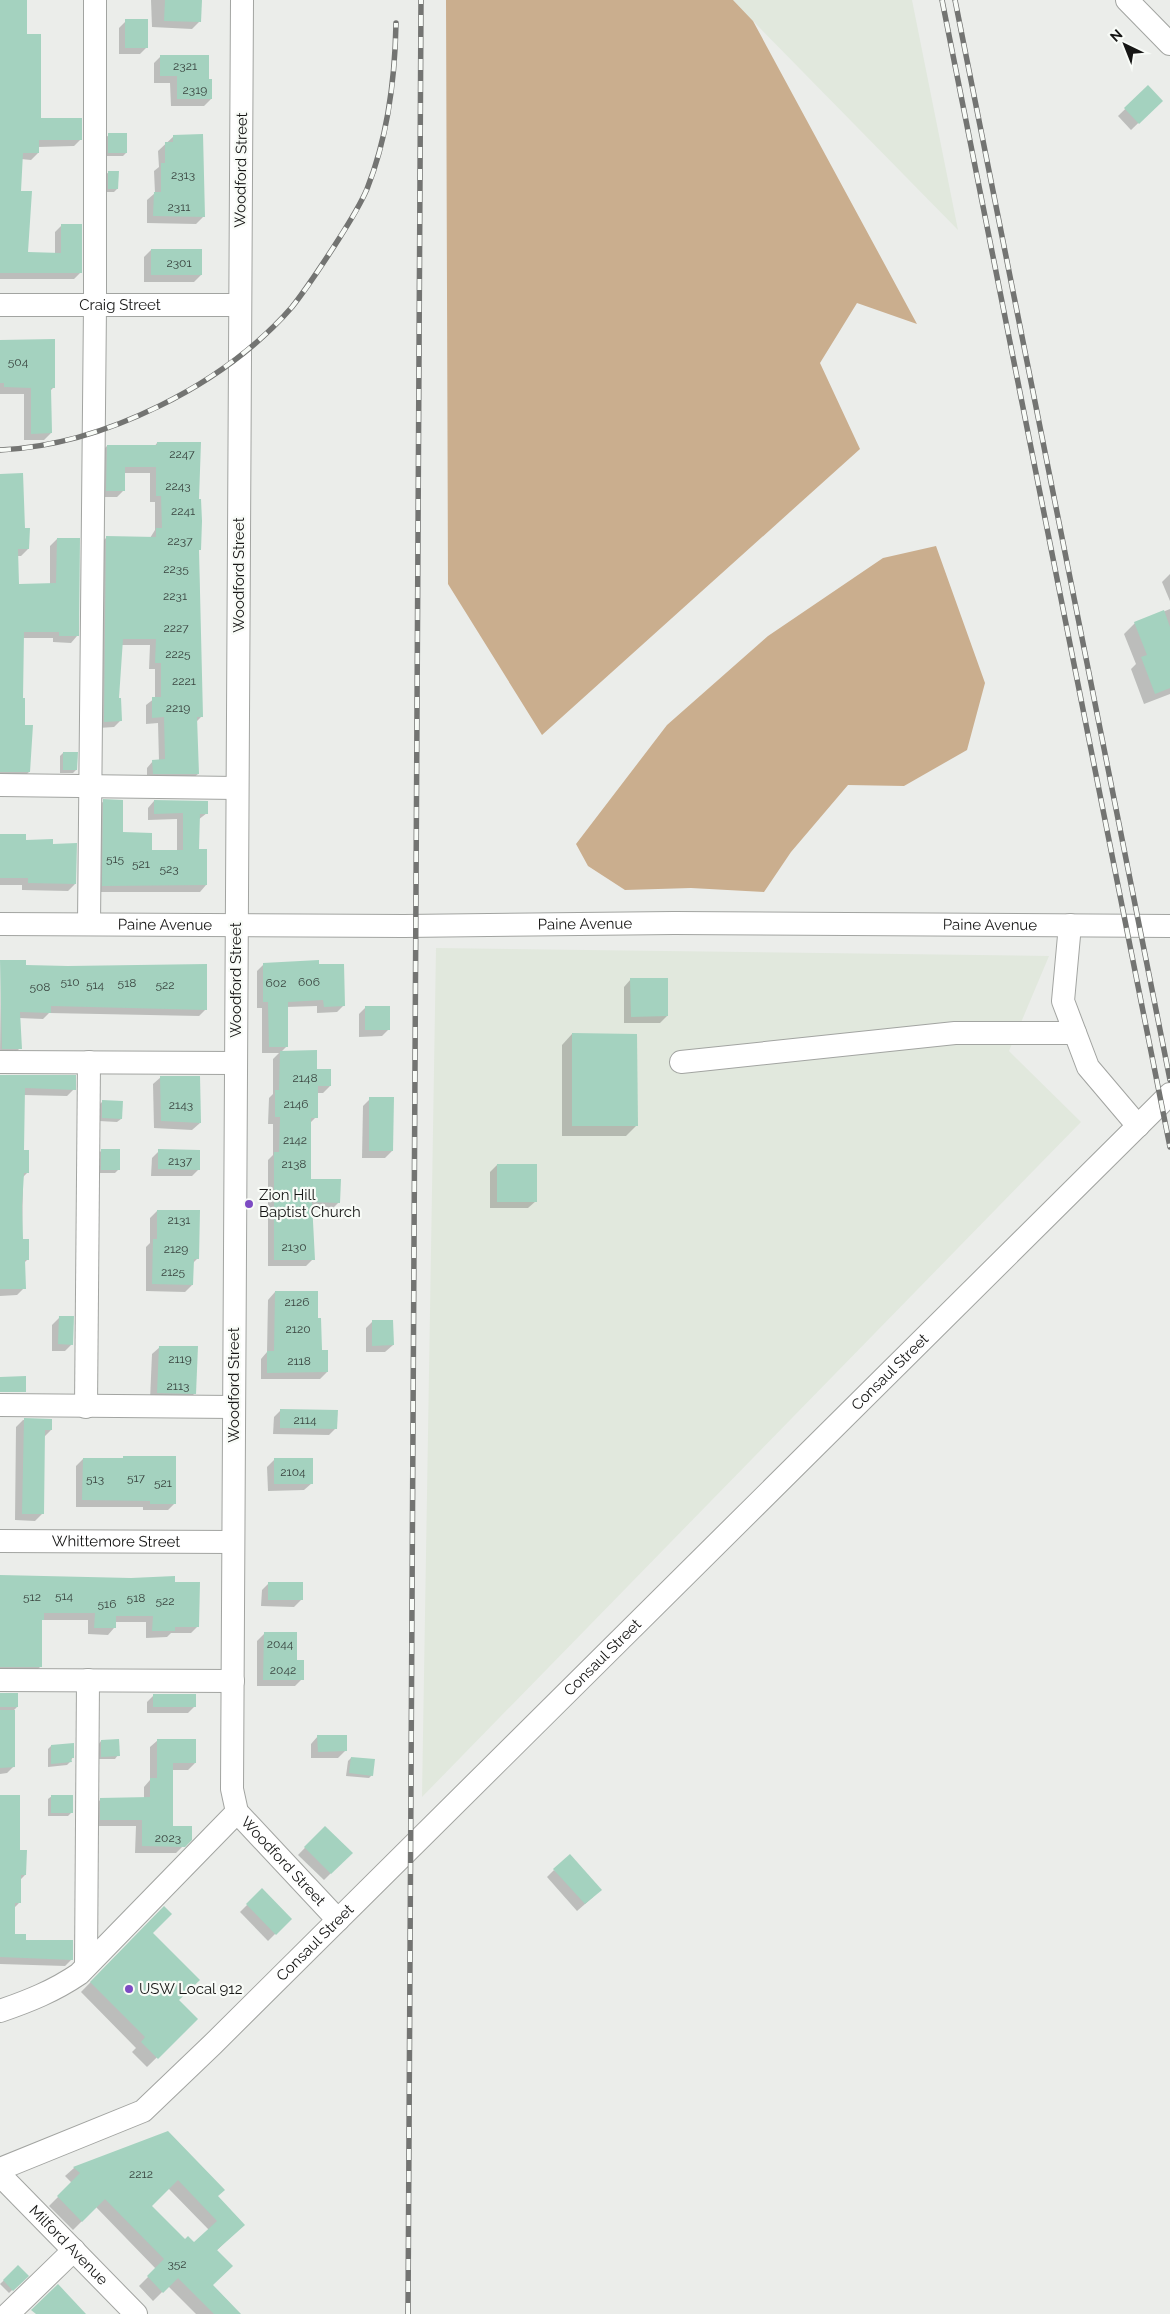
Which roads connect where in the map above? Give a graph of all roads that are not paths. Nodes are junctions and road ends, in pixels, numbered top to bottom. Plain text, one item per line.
1 (95, 0) edge
2 (242, 0) edge
3 (1126, 0) edge
4 (1170, 44) edge
5 (0, 305) edge
6 (95, 305) junction
7 (239, 305) junction
8 (0, 784) edge
9 (90, 786) junction
10 (237, 788) junction
11 (0, 924) edge
12 (89, 924) junction
13 (236, 924) junction
14 (1070, 925) junction
15 (1170, 926) edge
16 (1075, 1033) junction
17 (0, 1062) edge
18 (90, 1062) junction
19 (681, 1062) dead end
20 (235, 1063) junction
21 (1170, 1094) edge
22 (1138, 1126) junction
23 (0, 1405) edge
24 (86, 1407) junction
25 (234, 1407) junction
26 (0, 1541) edge
27 (233, 1542) junction
28 (0, 1680) edge
29 (88, 1680) junction
30 (233, 1681) junction
31 (237, 1812) junction
32 (338, 1920) junction
33 (86, 1966) junction
34 (0, 2010) edge
35 (0, 2169) edge
36 (0, 2175) edge
37 (74, 2250) junction
38 (8, 2314) edge
39 (136, 2314) edge

1 - 6 street
2 - 7 street, Woodford Street
3 - 4 street
5 - 6 street, Craig Street
6 - 7 street, Craig Street
6 - 9 street
7 - 10 street, Woodford Street
8 - 9 street
9 - 10 street
9 - 12 street
10 - 13 street, Woodford Street
11 - 12 street, Paine Avenue
12 - 13 street, Paine Avenue
13 - 14 street, Paine Avenue
13 - 20 street, Woodford Street
14 - 15 street, Paine Avenue
14 - 16 street
16 - 19 street
16 - 22 street
17 - 18 street
18 - 20 street
18 - 24 street
20 - 25 street, Woodford Street
21 - 22 street, Consaul Street
22 - 32 street, Consaul Street
23 - 24 street
24 - 25 street
25 - 27 street, Woodford Street
26 - 27 street, Whittemore Street
27 - 30 street, Woodford Street
28 - 29 street
29 - 30 street
29 - 33 street
30 - 31 street, Woodford Street
31 - 32 street, Woodford Street
31 - 33 street
32 - 35 street, Consaul Street
33 - 34 street
36 - 37 street, Milford Avenue
37 - 38 street
37 - 39 street, Milford Avenue

